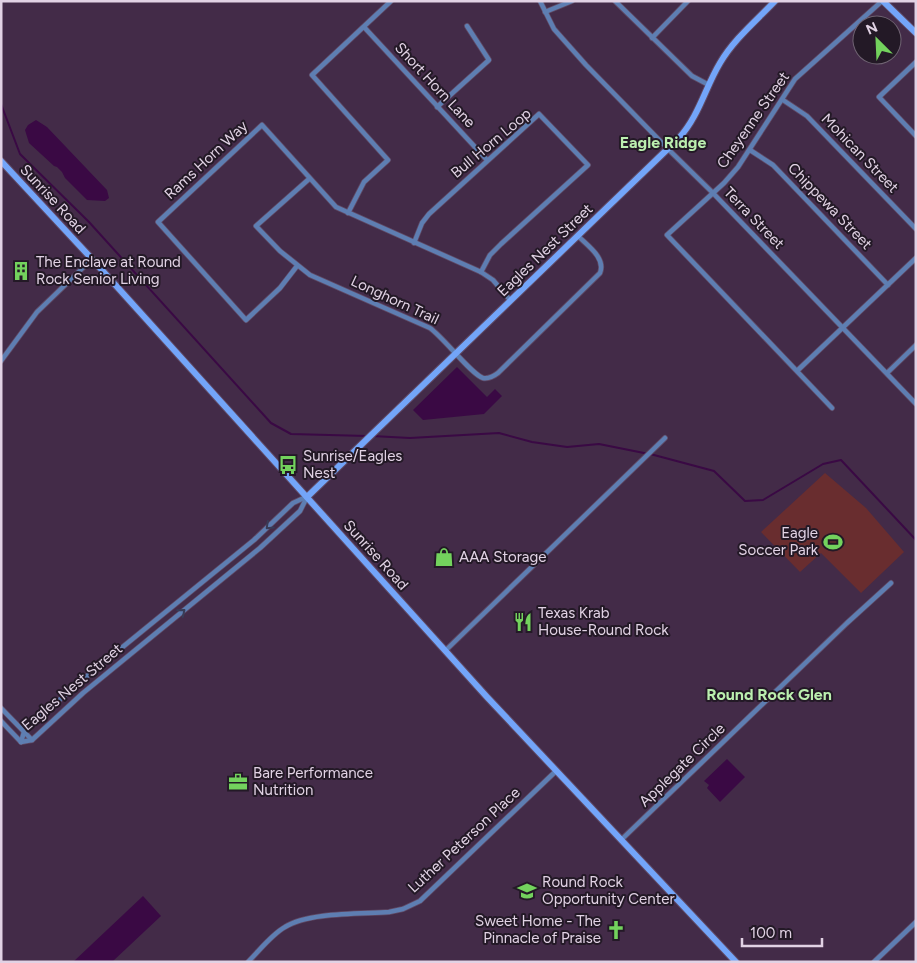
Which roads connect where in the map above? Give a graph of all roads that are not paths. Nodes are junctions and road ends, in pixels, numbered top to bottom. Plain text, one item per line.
1 (391, 1) edge
2 (540, 1) edge
3 (572, 1) edge
4 (615, 1) edge
5 (688, 1) edge
6 (775, 1) edge
7 (883, 1) edge
8 (545, 12) junction
9 (467, 26) dead end
10 (364, 27) junction
11 (916, 33) edge
12 (652, 38) junction
13 (916, 62) edge
14 (709, 85) junction
15 (783, 100) junction
16 (437, 107) junction
17 (916, 136) edge
18 (668, 149) junction
19 (750, 150) junction
20 (486, 160) junction
21 (1, 161) edge
22 (309, 180) junction
23 (712, 192) junction
24 (348, 213) junction
25 (916, 229) edge
26 (578, 236) junction
27 (414, 242) junction
28 (916, 258) edge
29 (92, 259) junction
30 (297, 266) junction
31 (481, 272) junction
32 (888, 285) junction
33 (510, 300) junction
34 (843, 328) junction
35 (916, 345) edge
36 (456, 353) junction
37 (1, 361) edge
38 (798, 370) junction
39 (887, 373) junction
40 (916, 404) edge
41 (832, 408) dead end
42 (665, 438) dead end
43 (307, 497) junction
44 (891, 583) dead end
45 (446, 650) junction
46 (1, 708) edge
47 (1, 721) edge
48 (24, 732) junction
49 (32, 740) junction
50 (21, 742) junction
51 (556, 771) junction
52 (621, 840) junction
53 (916, 922) edge
54 (248, 962) edge
55 (736, 962) edge
56 (874, 962) edge

1 - 10 street
2 - 8 street, Terra Street
3 - 8 street
4 - 12 street
5 - 12 street
6 - 14 main road, Eagles Nest Street
7 - 11 main road
7 - 15 street, Cheyenne Street
8 - 18 street, Terra Street
9 - 16 street
10 - 16 street, Short Horn Lane
10 - 24 street
12 - 14 street
13 - 17 street
14 - 18 main road, Eagles Nest Street
15 - 19 street, Cheyenne Street
15 - 25 street, Mohican Street
16 - 20 street, Short Horn Lane
18 - 23 street, Terra Street
18 - 26 main road, Eagles Nest Street
19 - 23 street, Cheyenne Street
19 - 32 street, Chippewa Street
20 - 27 street, Bull Horn Loop
20 - 31 street, Bull Horn Loop
21 - 29 main road, Sunrise Road
22 - 24 street, Rams Horn Way
22 - 30 street, Longhorn Trail
22 - 30 street, Rams Horn Way
23 - 34 street, Terra Street
23 - 38 street, Cheyenne Street
24 - 27 street, Rams Horn Way
26 - 33 main road, Eagles Nest Street
26 - 36 street, Longhorn Trail
27 - 31 street, Rams Horn Way
28 - 32 street
29 - 37 street
29 - 43 main road, Sunrise Road
30 - 36 street, Longhorn Trail
31 - 33 street, Rams Horn Way
32 - 34 street
33 - 36 main road, Eagles Nest Street
34 - 38 street
34 - 39 street, Terra Street
35 - 39 street
36 - 43 main road, Eagles Nest Street
38 - 41 street, Cheyenne Street
39 - 40 street, Terra Street
42 - 45 street
43 - 45 main road, Sunrise Road
43 -> 48 street, Eagles Nest Street
49 -> 43 street, Eagles Nest Street
44 - 52 street, Applegate Circle
45 - 51 main road, Sunrise Road
46 - 48 street
47 - 50 street
48 - 49 street
48 - 50 street, Eagles Nest Street
49 - 50 street, Eagles Nest Street
51 - 52 main road, Sunrise Road
51 - 54 street, Luther Peterson Place
52 - 55 main road, Sunrise Road
53 - 56 street

